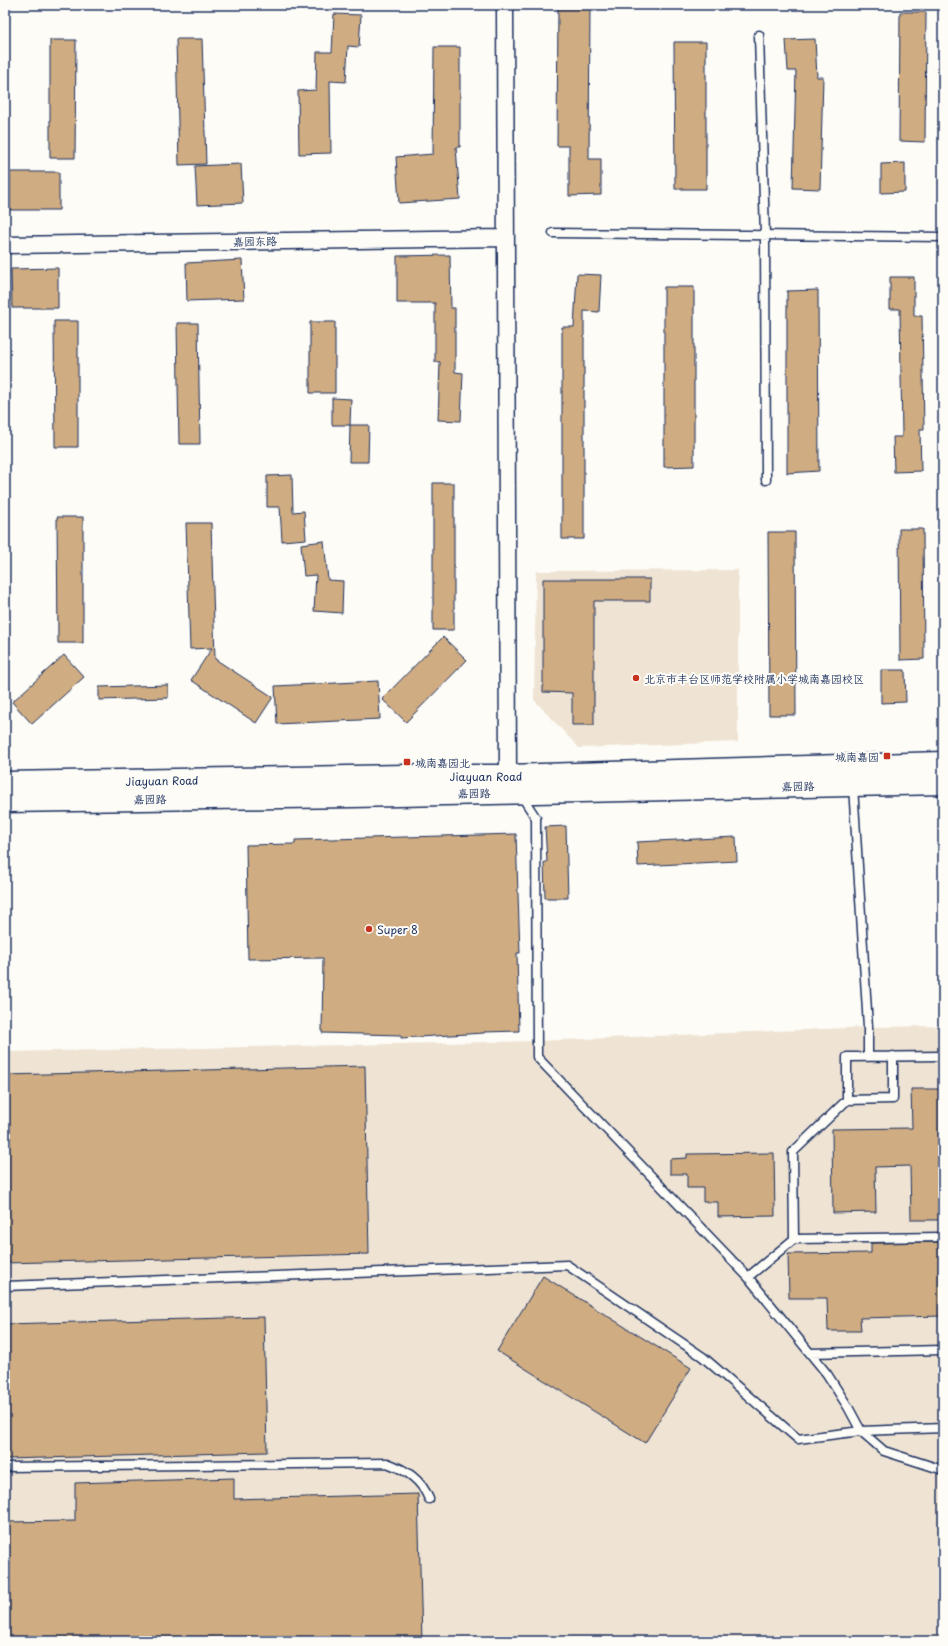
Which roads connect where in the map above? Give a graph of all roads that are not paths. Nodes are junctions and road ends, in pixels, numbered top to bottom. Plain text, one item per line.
1 (505, 5) edge
2 (759, 35) dead end
3 (553, 233) dead end
4 (765, 235) junction
5 (943, 237) edge
6 (506, 238) junction
7 (5, 245) edge
8 (766, 480) dead end
9 (943, 764) edge
10 (852, 775) junction
11 (5, 783) edge
12 (943, 783) edge
13 (513, 784) junction
14 (5, 800) edge
15 (868, 1056) junction
16 (893, 1056) junction
17 (943, 1056) edge
18 (847, 1100) junction
19 (943, 1237) edge
20 (794, 1239) junction
21 (748, 1277) junction
22 (5, 1286) edge
23 (943, 1350) edge
24 (810, 1353) junction
25 (943, 1428) edge
26 (861, 1432) junction
27 (5, 1467) edge
28 (943, 1470) edge
29 (429, 1498) dead end

1 - 6 street
2 - 4 lane
3 - 4 lane
4 - 5 lane
4 - 8 lane
6 - 7 street, 嘉园东路
6 - 13 street
9 - 10 main road
10 - 12 main road, 嘉园路
10 - 13 main road, 嘉园路
10 - 15 lane
11 - 13 main road, Jiayuan Road
13 - 14 main road, 嘉园路
13 - 21 lane
15 - 16 lane
15 - 18 lane
16 - 17 lane
16 - 18 lane
18 - 20 lane
19 - 20 lane
20 - 21 lane
21 - 24 lane
22 - 26 lane
23 - 24 lane
24 - 26 lane
25 - 26 lane
26 - 28 lane
27 - 29 lane

